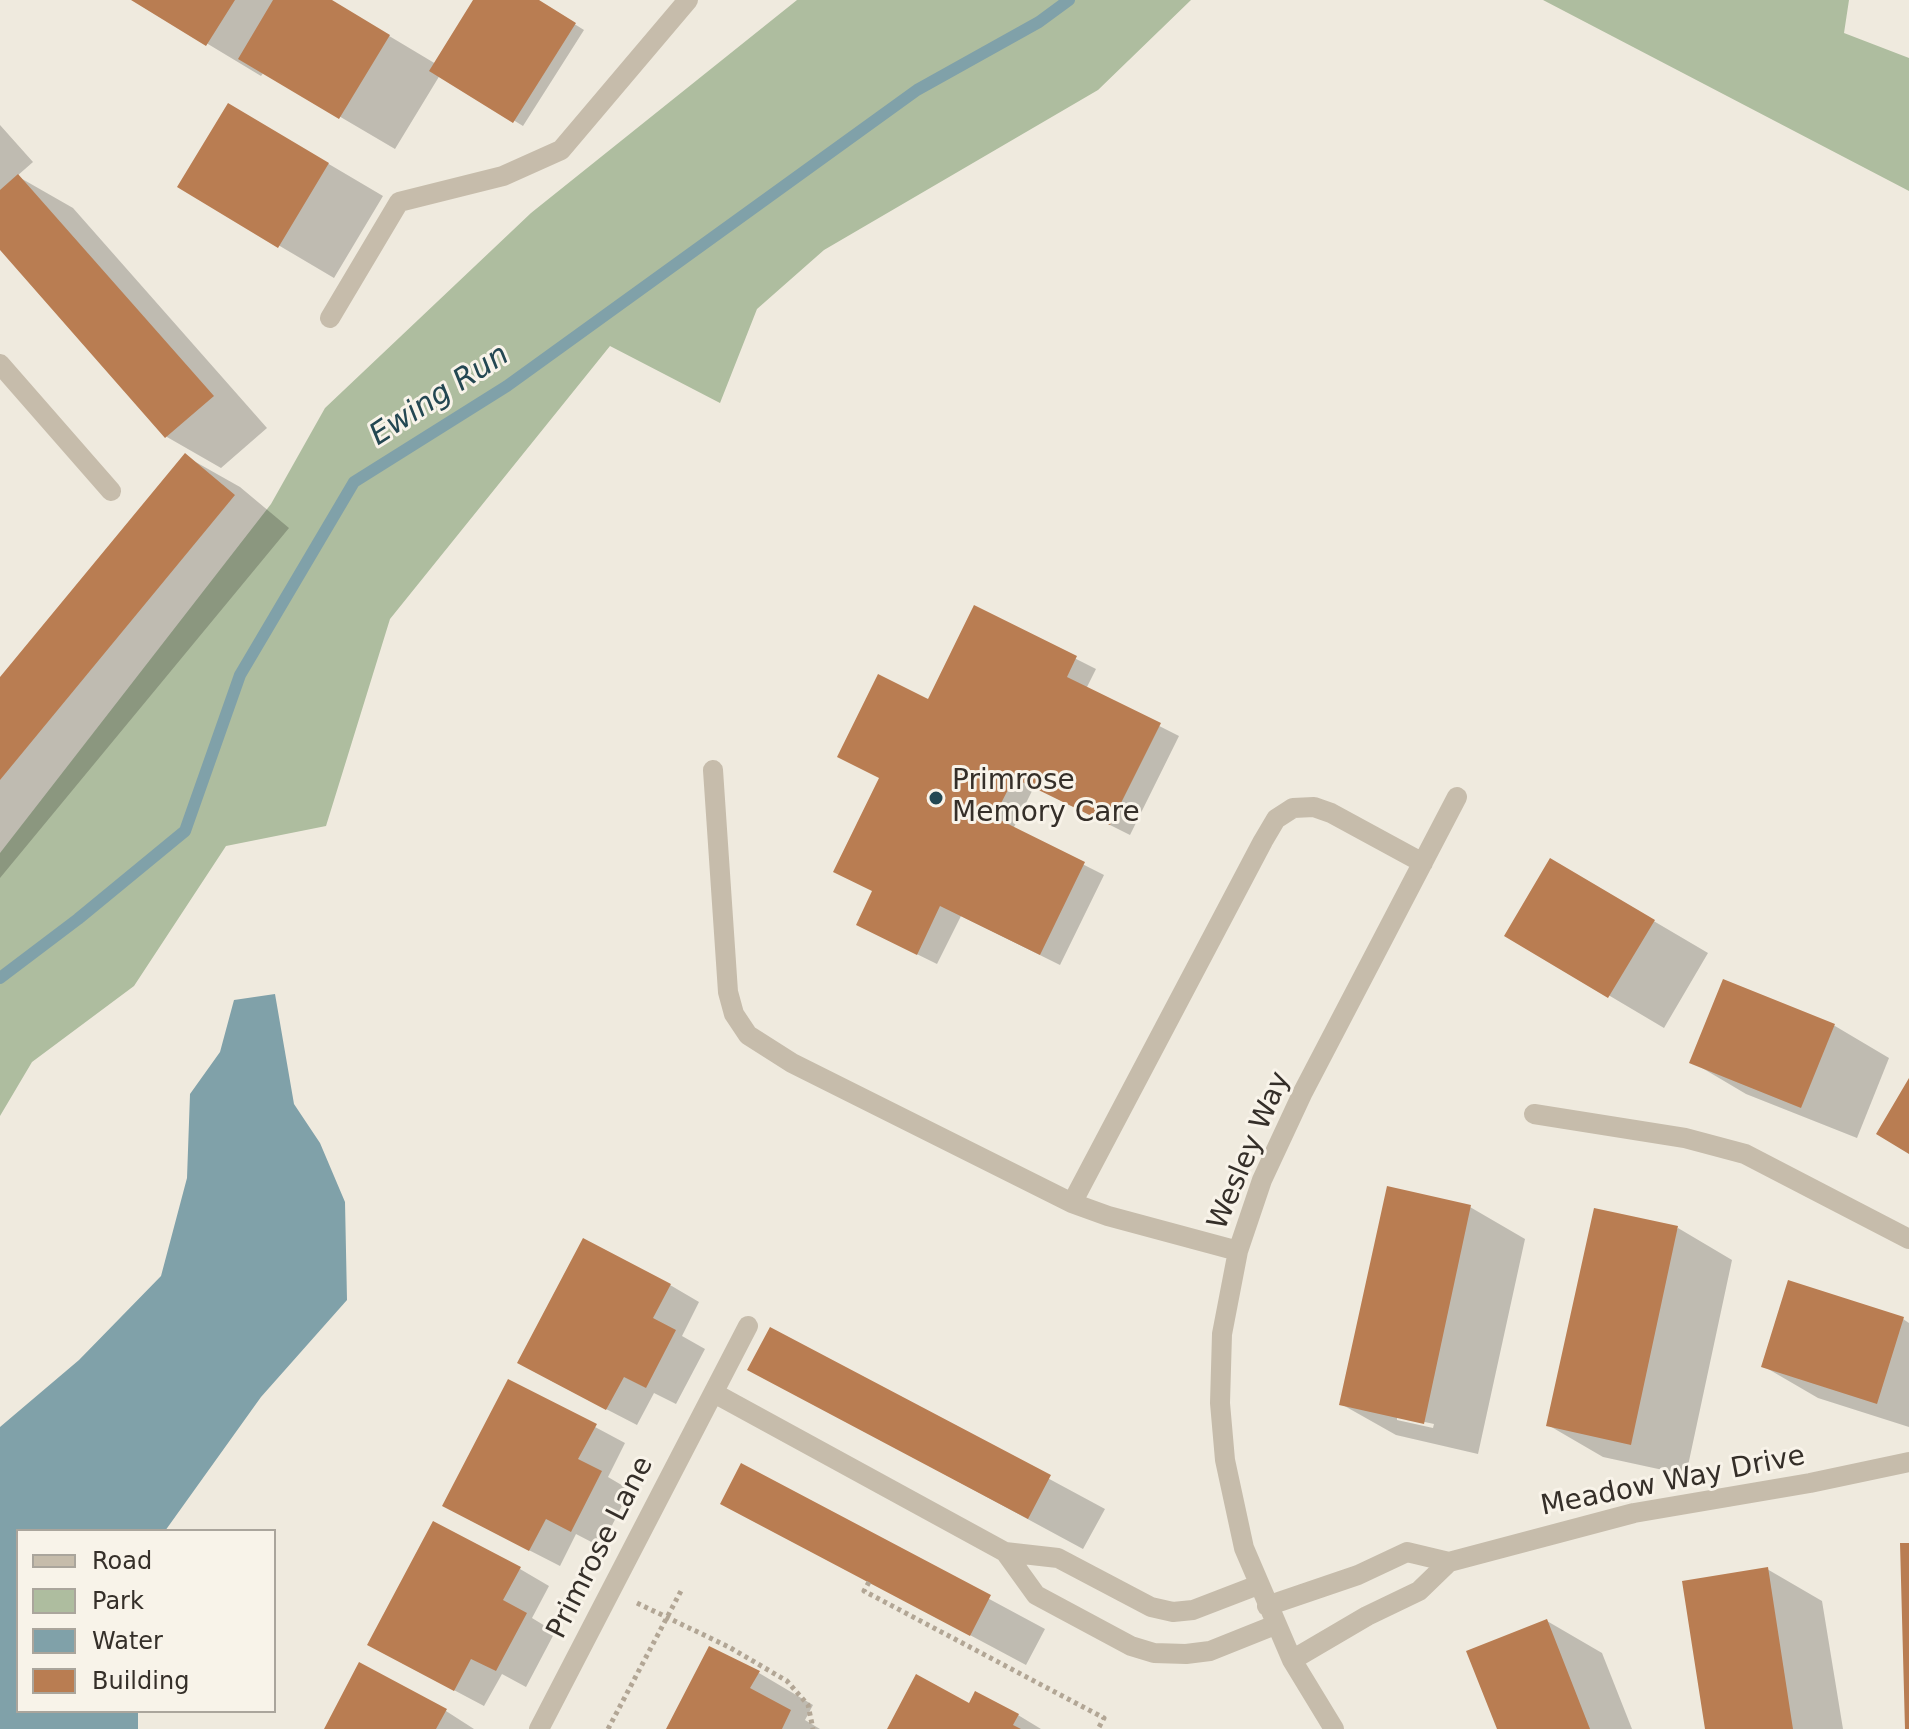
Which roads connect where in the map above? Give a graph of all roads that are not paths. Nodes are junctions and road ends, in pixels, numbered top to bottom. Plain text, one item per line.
1 (680, 2) edge
2 (330, 318) dead end
3 (0, 364) edge
4 (111, 491) dead end
5 (713, 770) dead end
6 (1457, 797) dead end
7 (1423, 863) junction
8 (1534, 1114) dead end
9 (1072, 1203) junction
10 (1909, 1239) edge
11 (1238, 1251) junction
12 (748, 1326) dead end
13 (714, 1393) junction
14 (1909, 1462) edge
15 (1005, 1552) junction
16 (1449, 1562) junction
17 (1258, 1585) junction
18 (1271, 1616) junction
19 (1292, 1660) junction
20 (539, 1729) edge
21 (1334, 1729) edge

1 - 2 street
3 - 4 street
5 - 9 street
6 - 7 street, Wesley Way
7 - 9 street
7 - 11 street, Wesley Way
8 - 10 street
9 - 11 street
11 - 17 street, Wesley Way
12 - 13 street, Primrose Lane
13 - 15 street
13 - 20 street, Primrose Lane
14 - 16 street, Meadow Way Drive
15 - 17 street
15 - 18 street
16 - 18 street, Meadow Way Drive
16 - 19 street, Meadow Way Drive
17 - 18 street, Wesley Way
18 - 19 street, Wesley Way
19 - 21 street, Wesley Way

